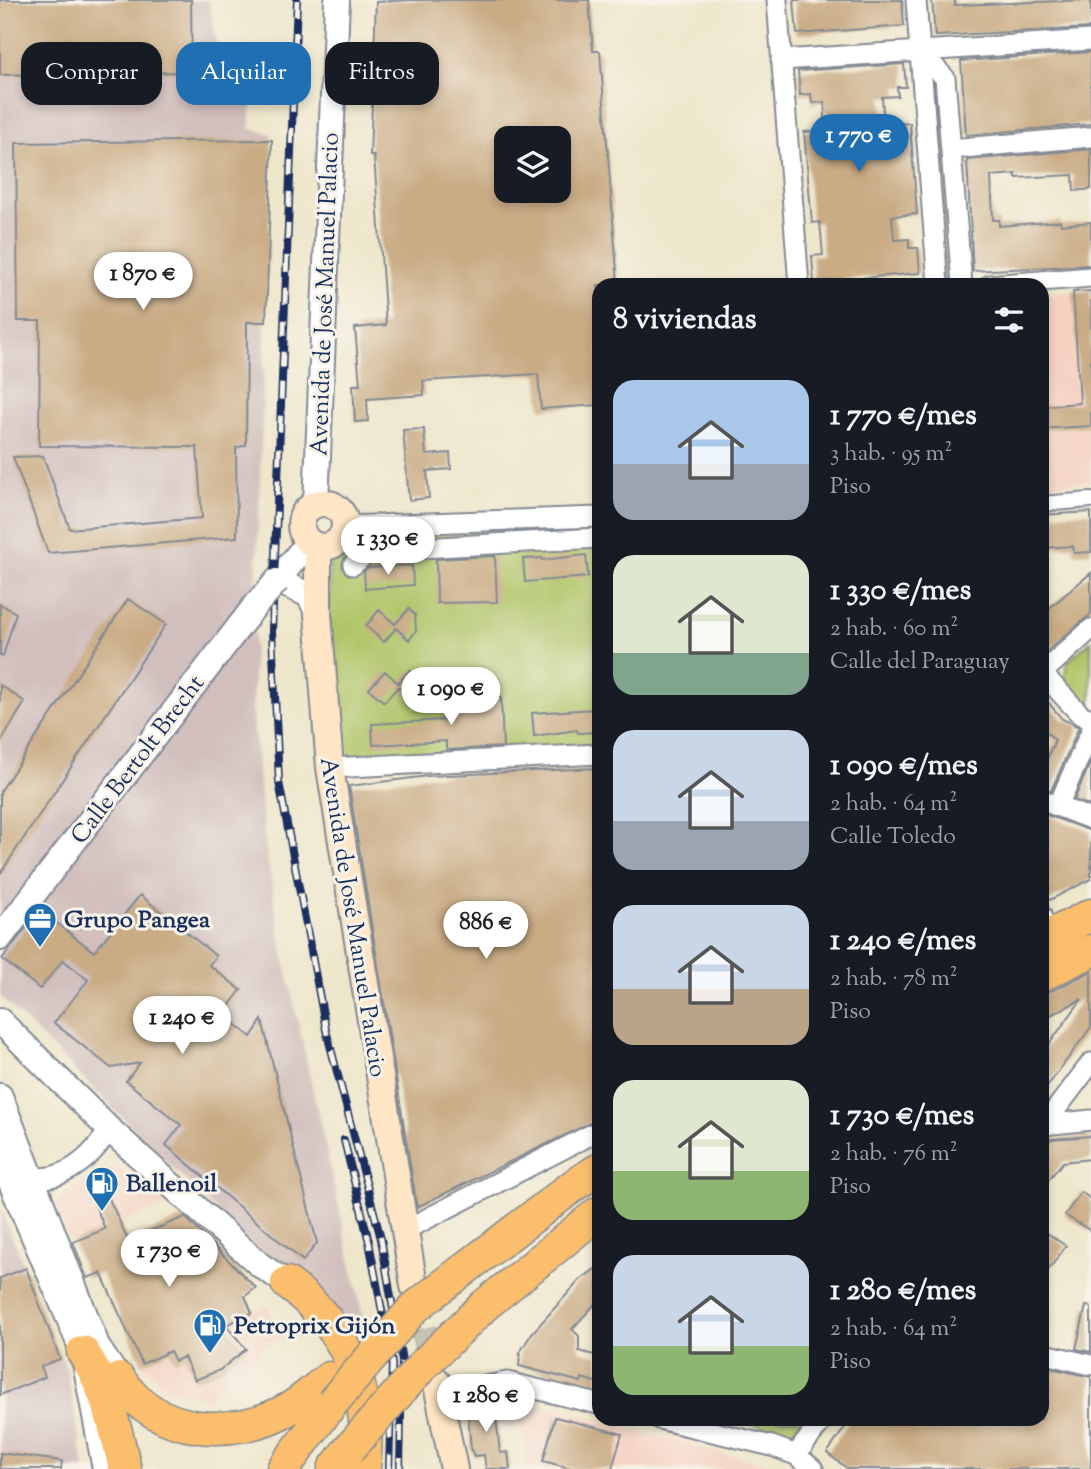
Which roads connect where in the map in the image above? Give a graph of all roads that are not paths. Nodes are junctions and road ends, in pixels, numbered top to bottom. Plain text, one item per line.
1 (337, 0) edge
2 (776, 0) edge
3 (916, 0) edge
4 (1091, 40) edge
5 (920, 51) junction
6 (781, 60) junction
7 (1091, 137) edge
8 (951, 149) junction
9 (1091, 277) edge
10 (798, 278) edge
11 (937, 278) edge
12 (961, 278) edge
13 (1049, 280) edge
14 (1091, 500) edge
15 (1049, 503) edge
16 (316, 505) junction
17 (592, 517) edge
18 (345, 526) junction
19 (592, 538) edge
20 (313, 544) junction
21 (353, 565) dead end
22 (277, 581) junction
23 (318, 614) junction
24 (1091, 629) edge
25 (1049, 667) edge
26 (1049, 681) edge
27 (1091, 719) edge
28 (1091, 731) edge
29 (592, 754) edge
30 (330, 768) junction
31 (1050, 803) edge
32 (1091, 819) edge
33 (1090, 916) edge
34 (1049, 929) edge
35 (0, 938) edge
36 (1091, 951) edge
37 (1049, 971) edge
38 (0, 1021) edge
39 (1091, 1063) edge
40 (0, 1096) edge
41 (1049, 1119) edge
42 (1091, 1120) edge
43 (1049, 1126) edge
44 (109, 1129) junction
45 (0, 1130) edge
46 (592, 1134) edge
47 (0, 1157) edge
48 (592, 1174) edge
49 (29, 1178) junction
50 (592, 1218) edge
51 (403, 1231) junction
52 (287, 1283) joint
53 (414, 1297) junction
54 (83, 1352) junction
55 (1049, 1355) edge
56 (1091, 1365) edge
57 (119, 1379) joint
58 (437, 1387) joint
59 (330, 1390) junction
60 (592, 1403) edge
61 (686, 1426) edge
62 (818, 1426) edge
63 (796, 1455) junction
64 (349, 1462) edge
65 (105, 1469) edge
66 (125, 1469) edge
67 (283, 1469) edge
68 (454, 1469) edge
69 (813, 1469) edge

1 - 16 street, Avenida de José Manuel Palacio
2 - 6 street
3 - 5 street
4 - 5 street
5 - 6 street
5 - 8 street
5 - 11 street
6 - 10 street
7 - 8 street
8 - 12 street
9 - 13 street
14 - 15 street
16 - 18 main road
16 - 20 main road
17 - 18 street
18 - 20 main road
19 - 21 street
20 - 22 street, Calle Bertolt Brecht
20 - 23 main road, Avenida de José Manuel Palacio
22 - 23 street
22 - 35 street, Calle Bertolt Brecht, bridge
23 - 30 main road, Avenida de José Manuel Palacio
24 - 25 street
26 - 27 street
28 - 31 street
29 - 30 street
30 - 51 main road, Avenida de José Manuel Palacio
31 - 32 street
33 - 34 highway
36 - 37 highway
38 - 44 street
39 - 41 street
40 - 49 street
42 - 43 street
44 - 49 street
44 - 52 street
45 - 49 street
46 - 51 street
47 - 54 street
48 - 53 highway, bridge
49 - 57 street
50 - 64 highway, bridge
51 - 53 main road, Avenida de José Manuel Palacio
52 - 64 highway
53 - 59 highway, bridge
54 - 65 street
54 - 66 highway
55 - 56 street
57 - 59 highway
58 - 60 street
58 - 68 main road
59 - 67 highway
61 - 63 street
62 - 63 street
63 - 69 street

